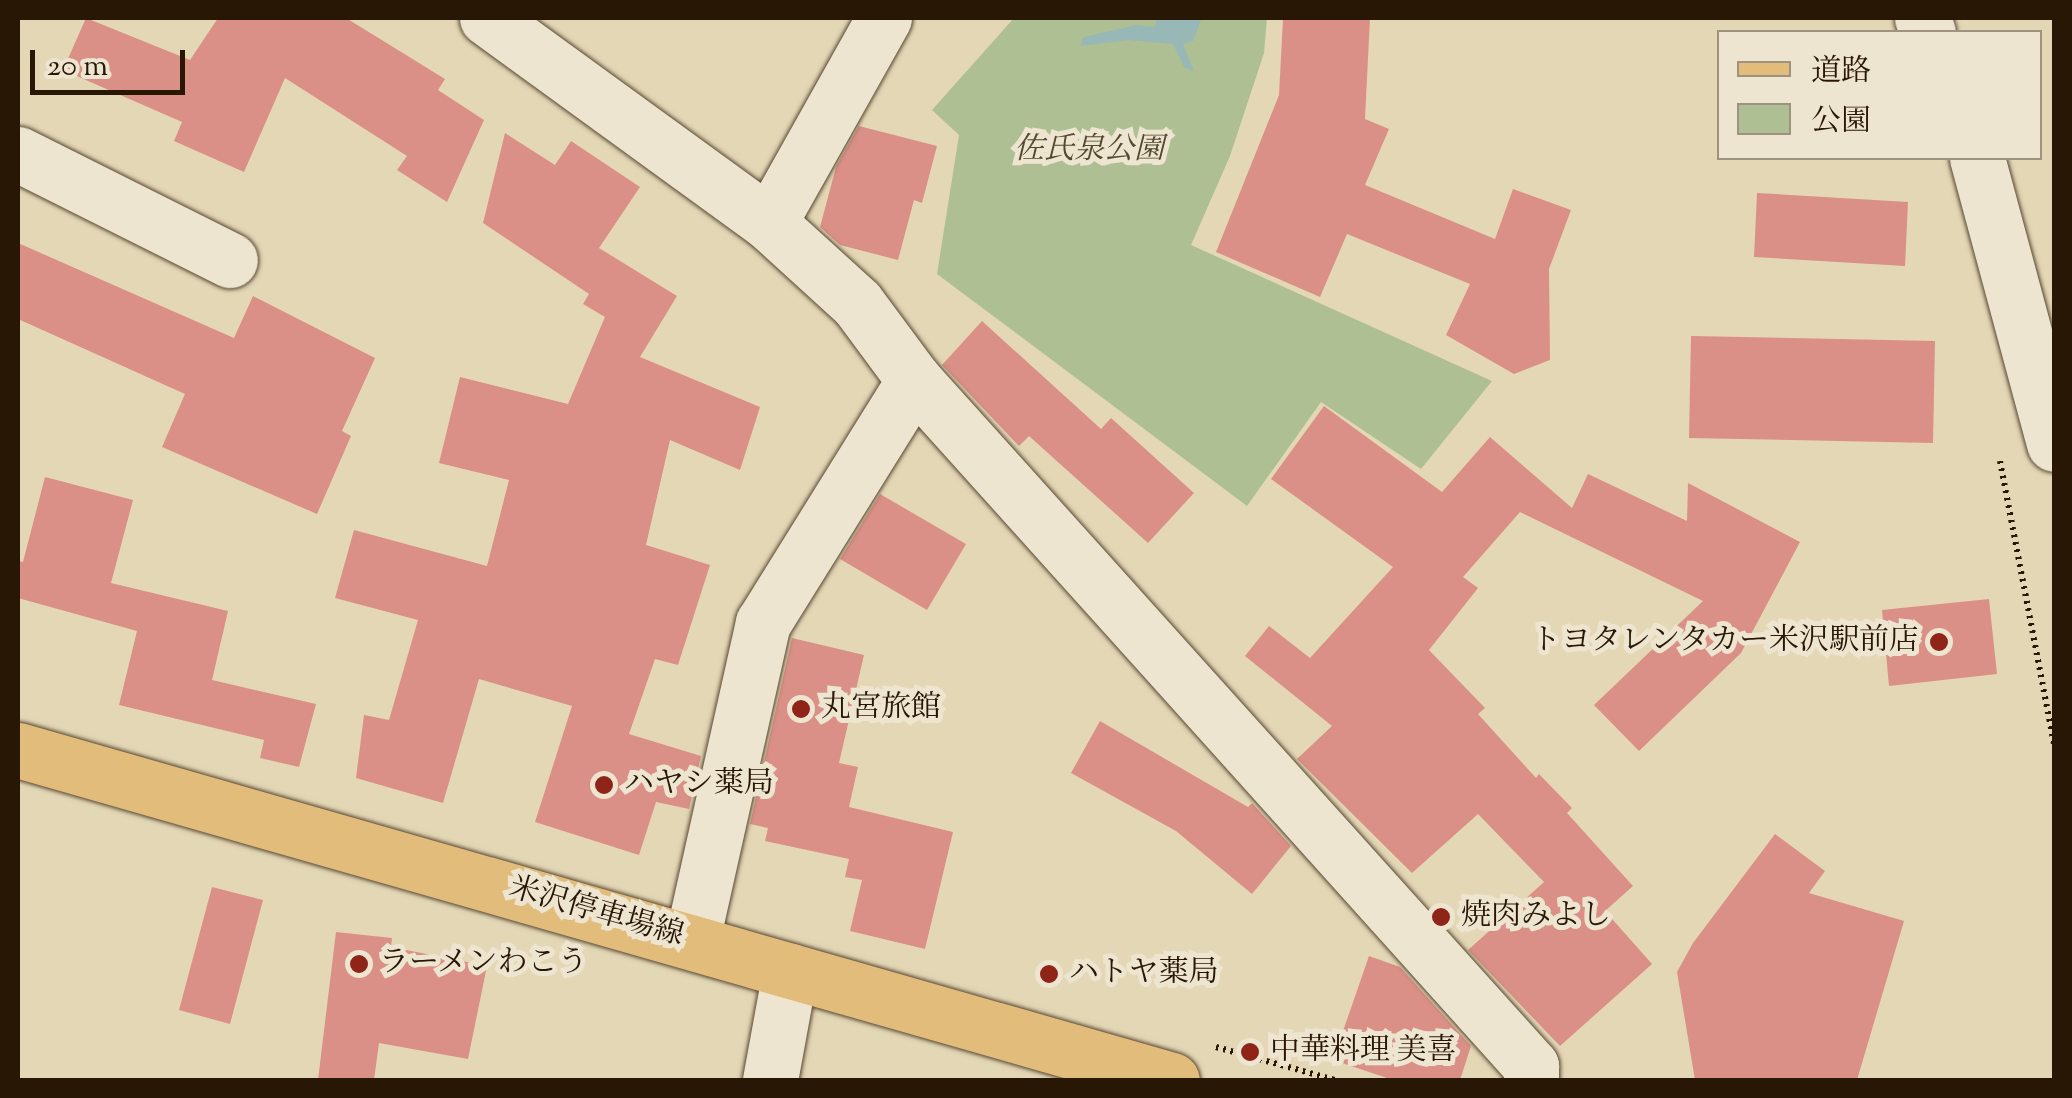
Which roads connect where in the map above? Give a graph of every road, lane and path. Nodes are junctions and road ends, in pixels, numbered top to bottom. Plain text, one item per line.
1 (486, 18) edge
2 (884, 18) edge
3 (18, 154) edge
4 (1978, 160) edge
5 (769, 223) junction
6 (230, 260) dead end
7 (914, 380) junction
8 (2054, 444) edge
9 (18, 750) edge
10 (692, 940) junction
11 (790, 971) junction
12 (770, 1080) edge
13 (1172, 1080) edge
14 (1532, 1080) edge

1 - 5 street
2 - 5 street
3 - 6 street
4 - 8 street
5 - 7 street
7 - 10 street
7 - 14 street
9 - 10 main road, 米沢停車場線
10 - 11 main road, 米沢停車場線
11 - 12 street
11 - 13 main road, 米沢停車場線

